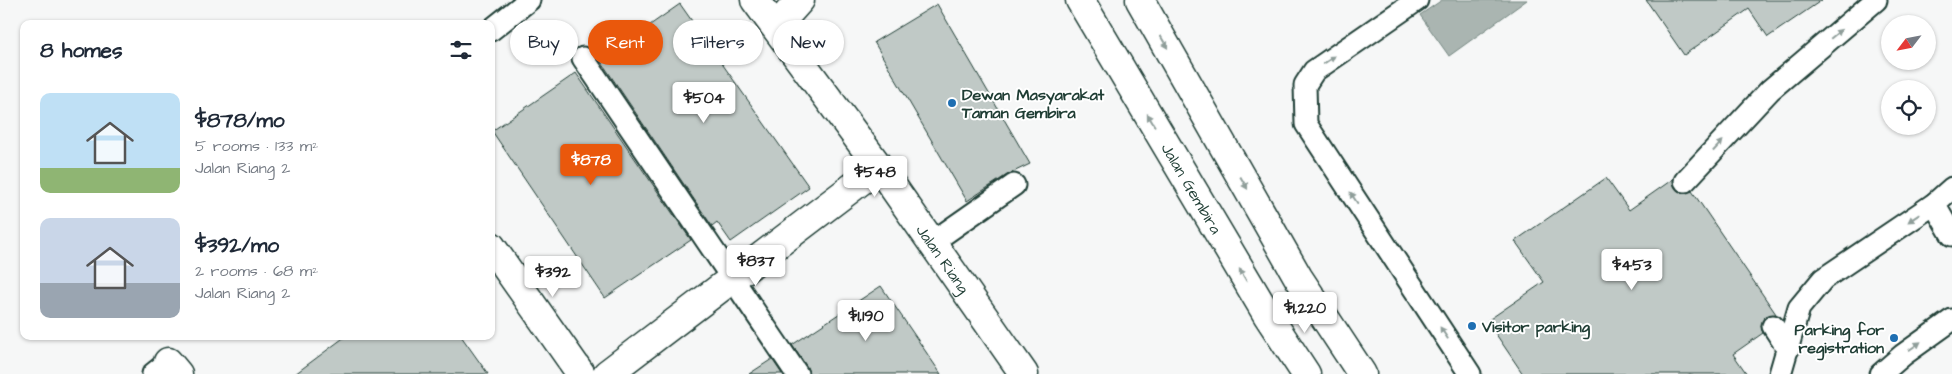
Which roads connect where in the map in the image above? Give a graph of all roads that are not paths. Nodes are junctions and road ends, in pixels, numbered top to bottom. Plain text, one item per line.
1 (529, 0) edge
2 (755, 0) edge
3 (800, 0) edge
4 (1080, 0) edge
5 (1140, 0) edge
6 (1417, 0) edge
7 (1876, 0) edge
8 (782, 20) edge
9 (773, 23) edge
10 (495, 27) edge
11 (583, 58) dead end
12 (804, 65) edge
13 (879, 167) junction
14 (1685, 182) dead end
15 (1014, 185) dead end
16 (1952, 188) edge
17 (1934, 204) junction
18 (1952, 235) edge
19 (931, 243) junction
20 (495, 252) edge
21 (731, 279) junction
22 (1952, 320) edge
23 (1773, 326) dead end
24 (1788, 350) junction
25 (581, 374) edge
26 (607, 374) edge
27 (797, 374) edge
28 (1024, 374) edge
29 (1306, 374) edge
30 (1362, 374) edge
31 (1470, 374) edge
32 (1780, 374) edge
33 (1881, 374) edge

1 - 10 lane
2 - 9 street, Jalan Riang
3 - 8 street
29 -> 4 street, Jalan Gembira
5 -> 30 street
31 -> 6 lane
14 -> 7 lane
11 - 21 lane
12 - 13 street, Jalan Riang
13 - 19 street, Jalan Riang
13 - 21 street
15 - 19 lane
16 - 17 lane
17 - 18 lane
17 -> 24 lane
19 - 28 street, Jalan Riang
20 - 25 street
21 - 26 street
21 - 27 lane
33 -> 22 lane
23 - 24 lane
24 - 32 lane

